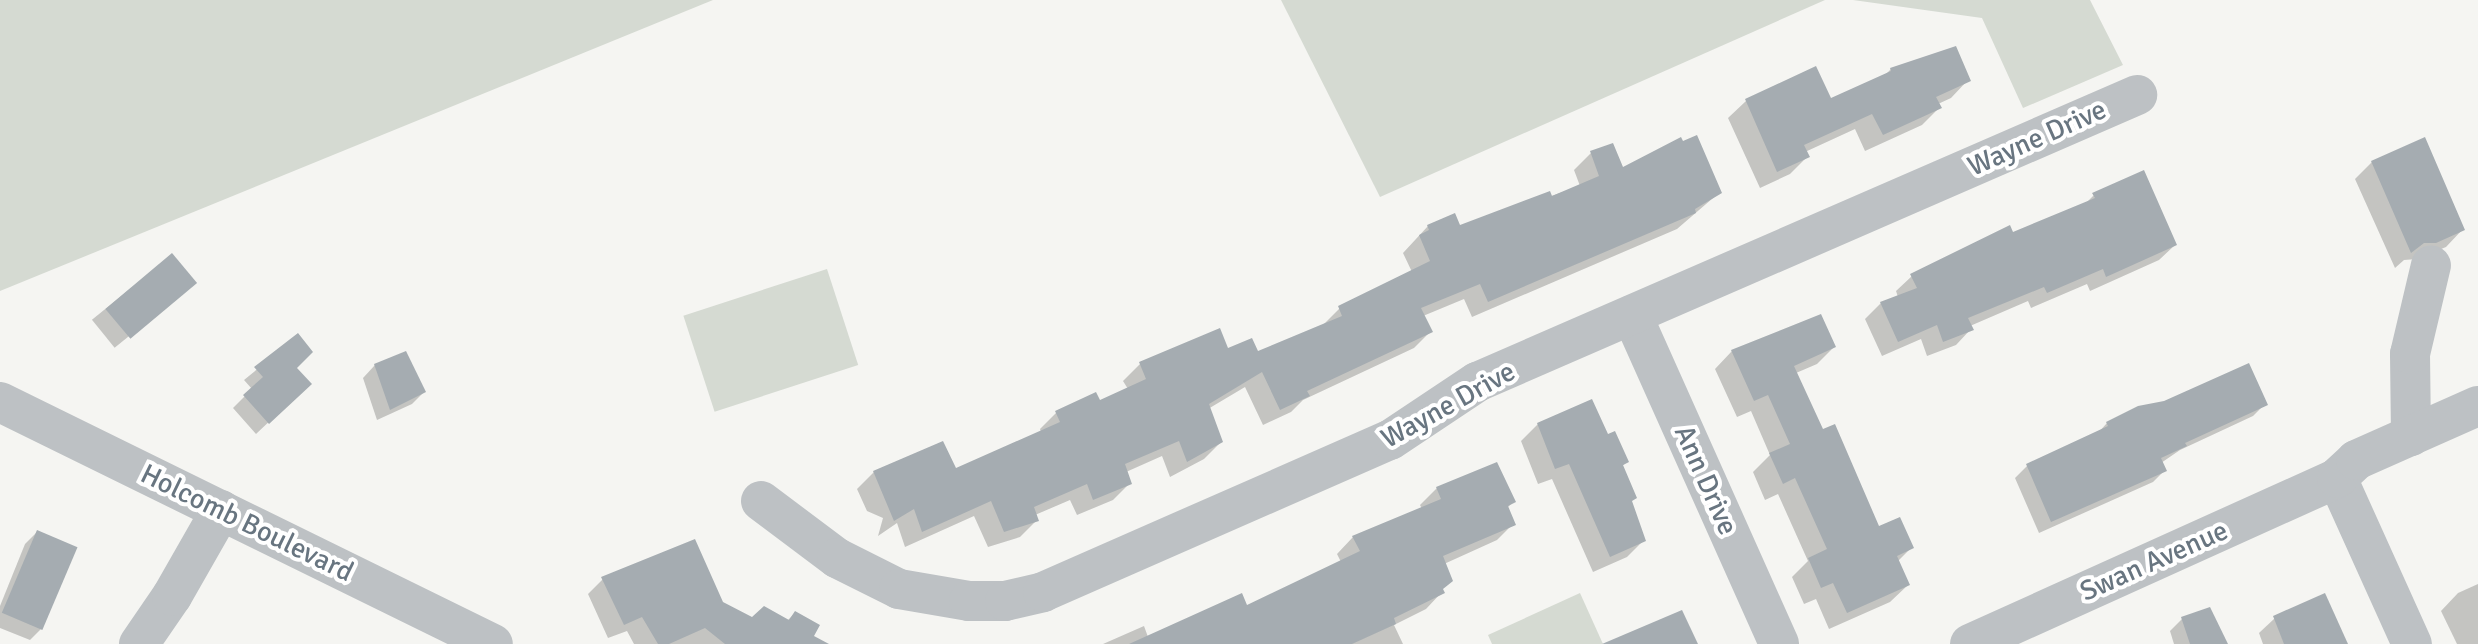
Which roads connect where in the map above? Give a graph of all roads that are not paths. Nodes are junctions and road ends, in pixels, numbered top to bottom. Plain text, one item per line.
1 (2137, 95) dead end
2 (2431, 265) dead end
3 (1632, 315) junction
4 (0, 402) edge
5 (2478, 406) edge
6 (2411, 436) junction
7 (2337, 478) junction
8 (761, 501) dead end
9 (221, 510) junction
10 (139, 644) edge
11 (493, 644) edge
12 (1779, 644) edge
13 (1970, 644) edge
14 (2412, 644) edge

1 - 3 street, Wayne Drive
2 - 6 street
3 - 8 street, Wayne Drive
3 - 12 street, Ann Drive
4 - 9 street, Holcomb Boulevard
5 - 6 street, Swan Avenue
6 - 7 street, Swan Avenue
7 - 13 street, Swan Avenue
7 - 14 street
9 - 10 street
9 - 11 street, Holcomb Boulevard

